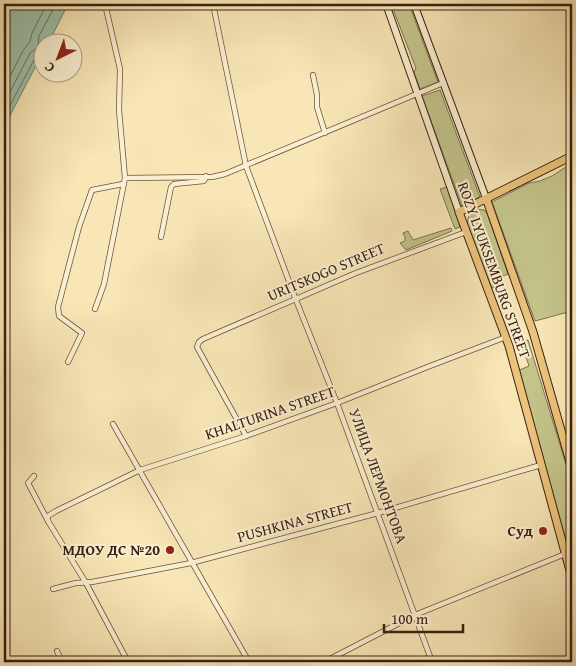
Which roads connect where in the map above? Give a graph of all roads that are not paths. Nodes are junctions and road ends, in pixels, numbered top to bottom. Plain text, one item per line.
1 (105, 4) edge
2 (213, 4) edge
3 (386, 4) edge
4 (414, 4) edge
5 (313, 75) dead end
6 (443, 84) junction
7 (418, 93) junction
8 (325, 133) junction
9 (572, 156) edge
10 (246, 166) junction
11 (206, 176) junction
12 (125, 178) junction
13 (123, 184) junction
14 (486, 198) junction
15 (459, 212) junction
16 (466, 232) junction
17 (161, 237) dead end
18 (296, 300) junction
19 (95, 309) dead end
20 (506, 337) junction
21 (68, 362) dead end
22 (337, 403) junction
23 (113, 424) dead end
24 (246, 436) junction
25 (540, 465) junction
26 (572, 469) edge
27 (140, 470) junction
28 (34, 476) dead end
29 (378, 513) junction
30 (48, 521) junction
31 (565, 554) junction
32 (191, 563) junction
33 (572, 578) edge
34 (86, 583) junction
35 (53, 589) dead end
36 (415, 614) junction
37 (57, 651) dead end
38 (572, 659) edge
39 (62, 662) edge
40 (128, 662) edge
41 (249, 662) edge
42 (324, 662) edge
43 (432, 662) edge
44 (565, 662) edge

1 - 12 street
2 - 10 street, УЛИЦА ЛЕРМОНТОВА
3 - 7 main road, ROZY LYUKSEMBURG STREET
4 - 6 main road, ROZY LYUKSEMBURG STREET
5 - 8 street
6 - 7 street
6 - 14 main road, ROZY LYUKSEMBURG STREET
7 - 8 street
7 - 15 main road, ROZY LYUKSEMBURG STREET
8 - 10 street
9 - 14 main road
10 - 11 street
10 - 18 street, УЛИЦА ЛЕРМОНТОВА
11 - 12 street
11 - 17 street
12 - 13 street
13 - 19 street
13 - 21 street
14 - 15 main road
14 - 26 main road, ROZY LYUKSEMBURG STREET
15 - 16 main road, ROZY LYUKSEMBURG STREET
16 - 18 street, URITSKOGO STREET
16 - 20 main road, ROZY LYUKSEMBURG STREET
18 - 22 street, УЛИЦА ЛЕРМОНТОВА
18 - 24 street, URITSKOGO STREET
20 - 22 street, KHALTURINA STREET
20 - 25 main road, ROZY LYUKSEMBURG STREET
22 - 24 street, KHALTURINA STREET
22 - 29 street, УЛИЦА ЛЕРМОНТОВА
23 - 27 street
24 - 27 street, KHALTURINA STREET
25 - 29 street, PUSHKINA STREET
25 - 31 main road, ROZY LYUKSEMBURG STREET
27 - 30 street, KHALTURINA STREET
27 - 32 street
28 - 30 street
29 - 32 street, PUSHKINA STREET
29 - 36 street, УЛИЦА ЛЕРМОНТОВА
30 - 34 street
31 - 33 main road, ROZY LYUKSEMBURG STREET
31 - 36 street
32 - 34 street, PUSHKINA STREET
32 - 41 street
34 - 35 street, PUSHKINA STREET
34 - 40 street
36 - 42 street
36 - 43 street, УЛИЦА ЛЕРМОНТОВА
37 - 39 street
38 - 44 street

